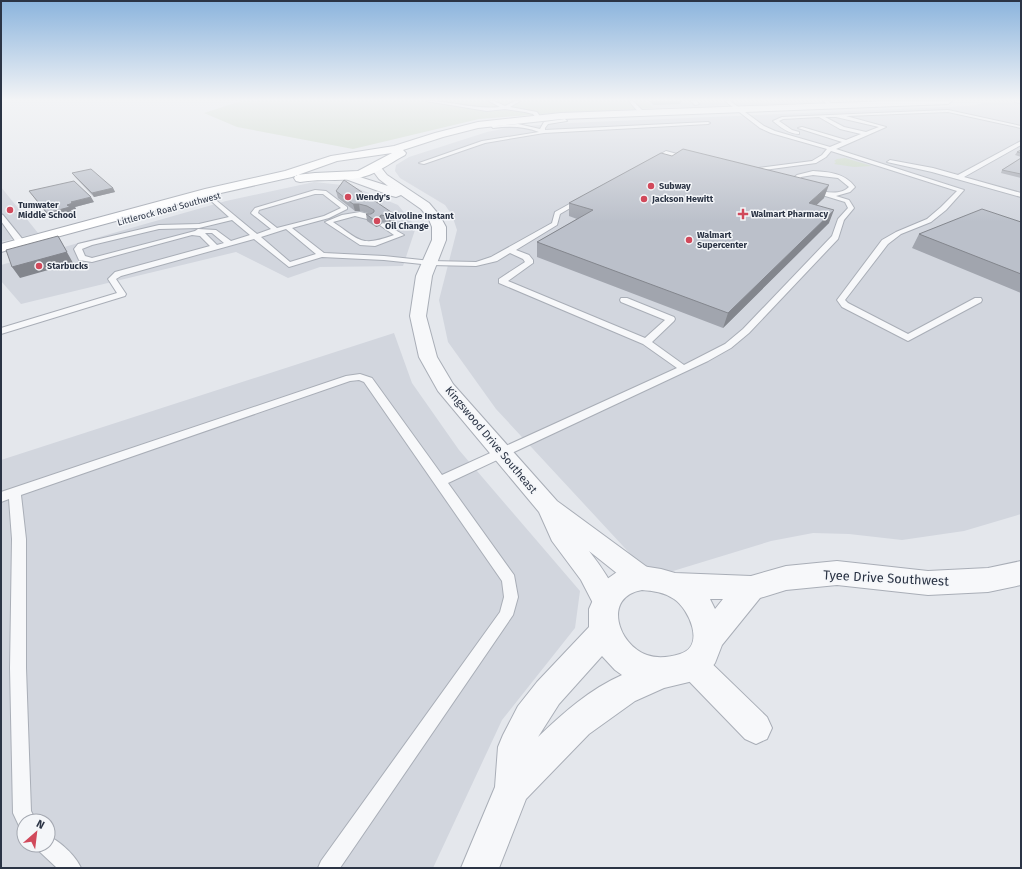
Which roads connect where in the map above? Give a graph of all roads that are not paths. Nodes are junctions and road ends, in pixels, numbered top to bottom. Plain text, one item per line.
1 (417, 142) edge
2 (438, 142) edge
3 (487, 142) edge
4 (806, 142) edge
5 (827, 142) edge
6 (846, 142) edge
7 (1021, 143) edge
8 (839, 145) junction
9 (830, 149) junction
10 (350, 155) junction
11 (862, 158) junction
12 (690, 159) edge
13 (328, 160) junction
14 (422, 163) dead end
15 (646, 164) edge
16 (376, 166) junction
17 (342, 175) junction
18 (763, 176) edge
19 (959, 177) junction
20 (784, 184) edge
21 (814, 191) junction
22 (590, 195) edge
23 (1021, 195) edge
24 (211, 198) junction
25 (412, 198) junction
26 (1, 216) edge
27 (322, 217) junction
28 (232, 218) junction
29 (371, 218) edge
30 (328, 222) junction
31 (383, 225) edge
32 (287, 227) junction
33 (276, 230) junction
34 (192, 233) junction
35 (254, 237) junction
36 (21, 243) junction
37 (229, 243) junction
38 (375, 244) junction
39 (215, 247) junction
40 (1, 248) edge
41 (510, 250) junction
42 (1, 255) edge
43 (322, 255) junction
44 (367, 257) junction
45 (430, 263) junction
46 (624, 300) dead end
47 (978, 300) dead end
48 (1, 331) edge
49 (646, 342) junction
50 (684, 369) junction
51 (500, 453) junction
52 (441, 481) junction
53 (8, 495) edge
54 (549, 508) junction
55 (1021, 573) edge
56 (642, 578) junction
57 (674, 585) junction
58 (751, 588) junction
59 (605, 616) junction
60 (708, 639) junction
61 (693, 665) junction
62 (660, 674) junction
63 (756, 728) dead end
64 (513, 787) junction
65 (22, 813) edge
66 (55, 853) edge
67 (71, 868) edge
68 (328, 868) edge
69 (480, 868) edge

1 - 10 main road, Littlerock Road Southwest
2 - 16 main road, Littlerock Road Southwest
3 - 14 lane
4 - 9 lane
5 - 8 lane
6 - 8 lane
7 - 19 lane
8 - 9 lane
9 - 11 lane
9 - 18 lane
10 - 13 main road, Littlerock Road Southwest
10 - 16 main road, Littlerock Road Southwest
11 - 19 lane
11 - 47 lane
12 - 15 lane
13 - 17 main road, Littlerock Road Southwest
13 - 36 main road, Littlerock Road Southwest
16 - 17 main road, Littlerock Road Southwest
16 - 25 street, Kingswood Drive Southeast
17 - 24 main road, Littlerock Road Southwest
17 - 25 street, Kingswood Drive Southeast
19 - 23 lane
20 - 21 lane
21 - 21 lane
21 - 50 lane
22 - 41 lane
24 - 28 lane
24 - 42 main road, Littlerock Road Southwest
25 - 45 street, Kingswood Drive Southeast
26 - 36 lane
27 - 30 lane
27 - 32 lane
27 - 33 lane
28 - 34 lane
28 - 35 lane
29 - 30 lane
30 - 38 lane
31 - 38 lane
32 - 33 lane
32 - 43 lane
33 - 35 lane
34 - 37 lane
34 - 39 lane
35 - 37 lane
35 - 43 lane
36 - 40 main road, Littlerock Road Southwest
37 - 39 lane
38 - 44 lane
39 - 48 lane
41 - 45 lane
41 - 49 lane
43 - 44 lane
44 - 45 lane
45 - 51 street, Kingswood Drive Southeast
46 - 49 lane
49 - 50 lane
50 - 51 lane
51 - 52 lane
51 - 54 street, Kingswood Drive Southeast
52 - 53 lane
52 - 68 lane
53 - 65 lane
54 - 56 street, Kingswood Drive Southeast
54 - 59 street, Kingswood Drive Southeast
55 - 58 street, Tyee Drive Southwest
56 - 57 street, Tyee Drive Southwest
56 - 59 street, Tyee Drive Southwest
57 - 58 street, Tyee Drive Southwest
57 - 60 street, Tyee Drive Southwest
58 - 60 street, Tyee Drive Southwest
59 - 62 street, Tyee Drive Southwest
59 - 64 street, Tyee Drive Southwest
60 - 61 street, Tyee Drive Southwest
61 - 62 street, Tyee Drive Southwest
61 - 63 street
62 - 64 street, Tyee Drive Southwest
64 - 69 street, Tyee Drive Southwest
66 - 67 lane

